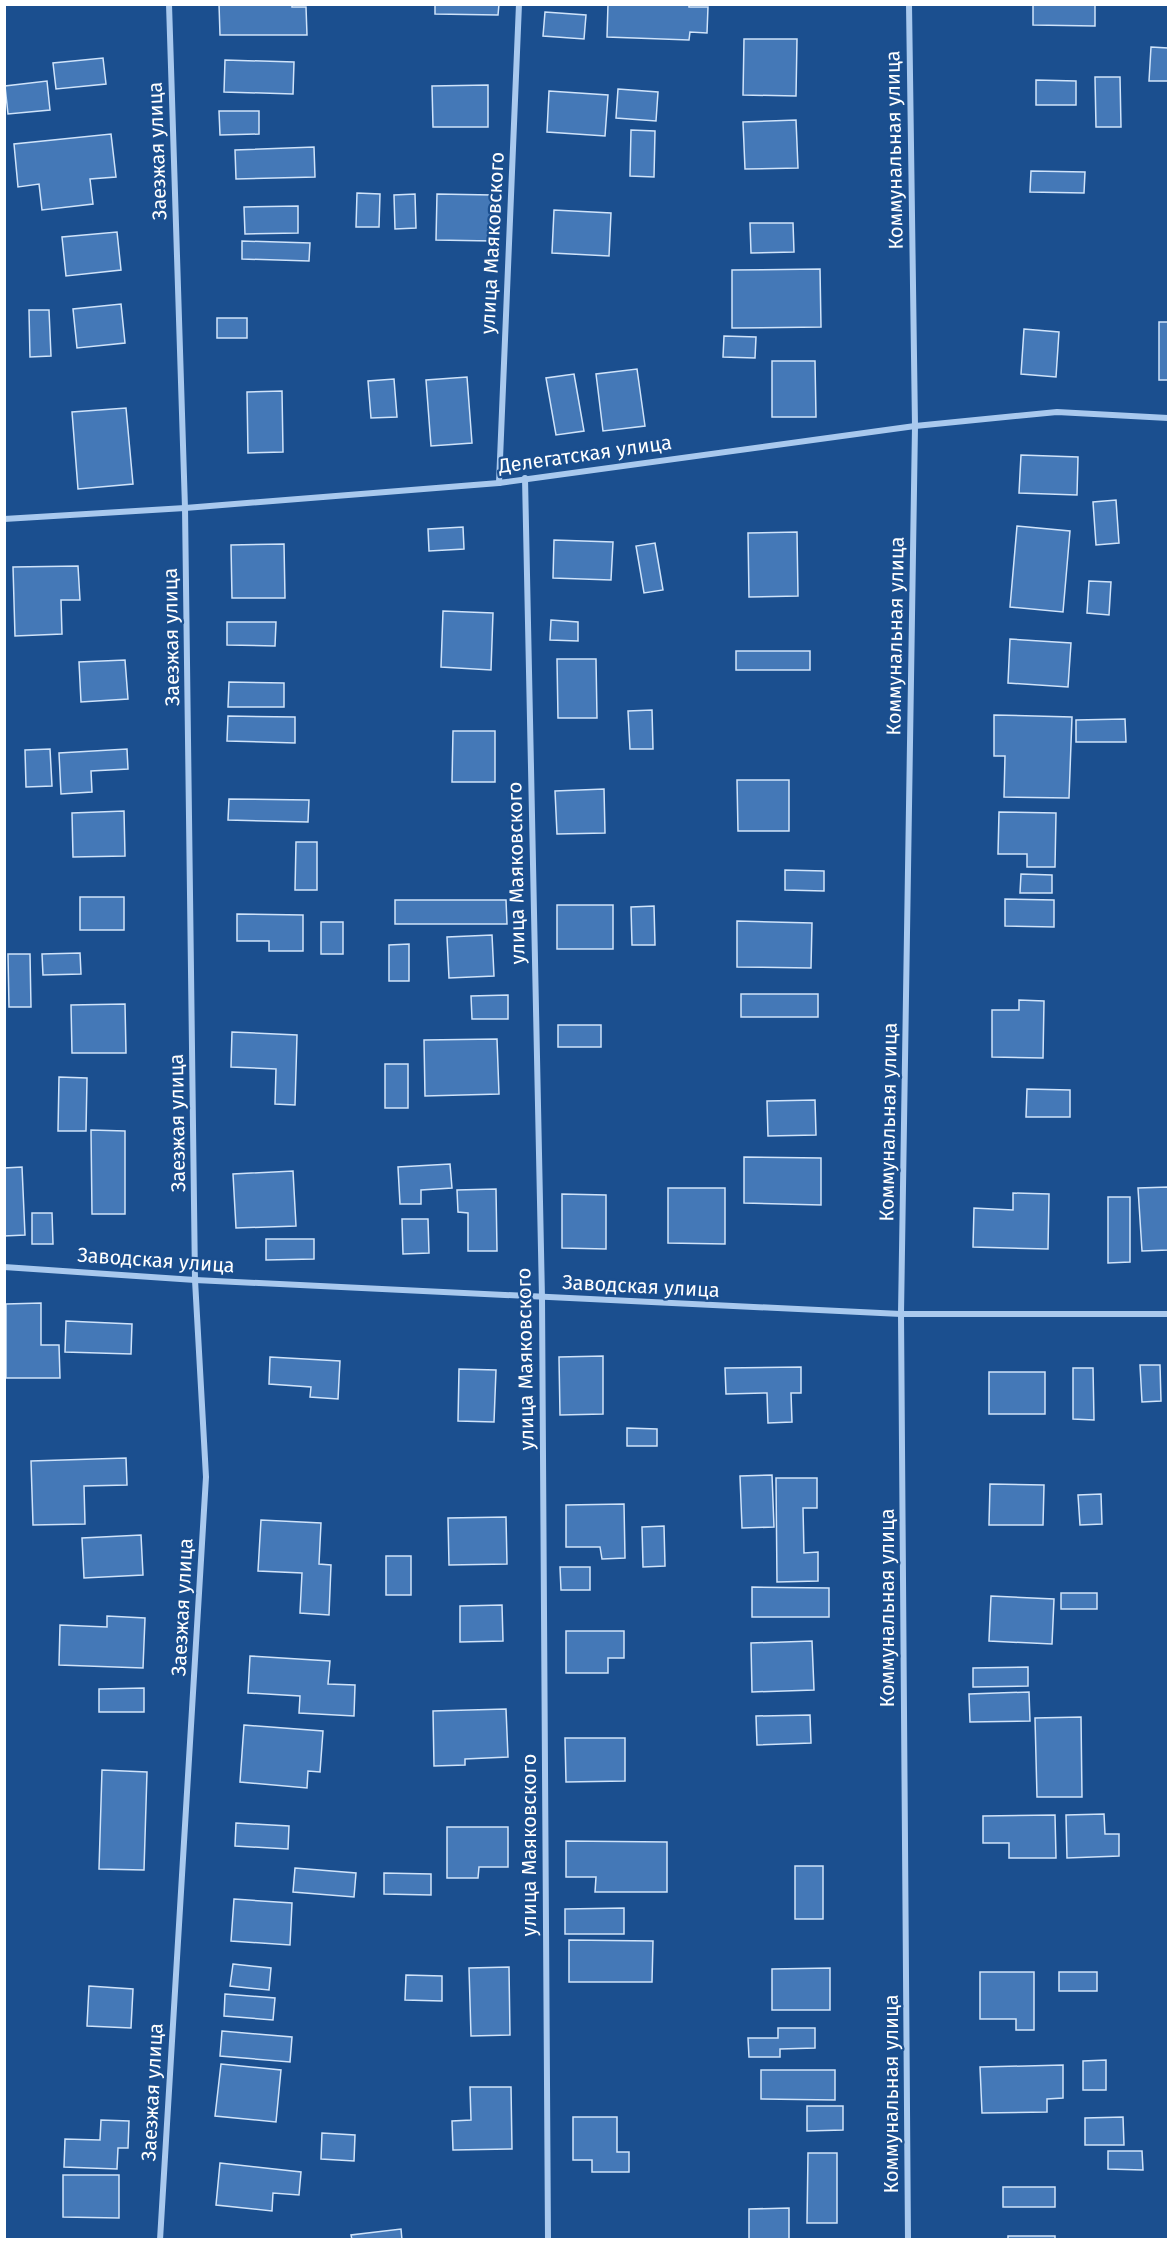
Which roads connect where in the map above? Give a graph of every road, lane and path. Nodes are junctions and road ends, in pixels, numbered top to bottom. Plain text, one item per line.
1 (169, 4) edge
2 (519, 4) edge
3 (909, 4) edge
4 (1168, 418) edge
5 (915, 426) junction
6 (525, 478) junction
7 (499, 483) junction
8 (185, 508) junction
9 (4, 519) edge
10 (4, 1267) edge
11 (195, 1280) junction
12 (542, 1298) junction
13 (901, 1314) junction
14 (1168, 1314) edge
15 (160, 2240) edge
16 (548, 2240) edge
17 (908, 2240) edge

1 - 8 street, Заезжая улица
2 - 7 street, улица Маяковского
3 - 5 street, Коммунальная улица
4 - 5 street, Делегатская улица
5 - 6 street, Делегатская улица
5 - 13 street, Коммунальная улица
6 - 7 street, Делегатская улица
6 - 12 street, улица Маяковского
7 - 8 street, Делегатская улица
8 - 9 street, Делегатская улица
8 - 11 street, Заезжая улица
10 - 11 street, Заводская улица
11 - 12 street, Заводская улица
11 - 15 street, Заезжая улица
12 - 13 street, Заводская улица
12 - 16 street, улица Маяковского
13 - 14 street, Заводская улица
13 - 17 street, Коммунальная улица

